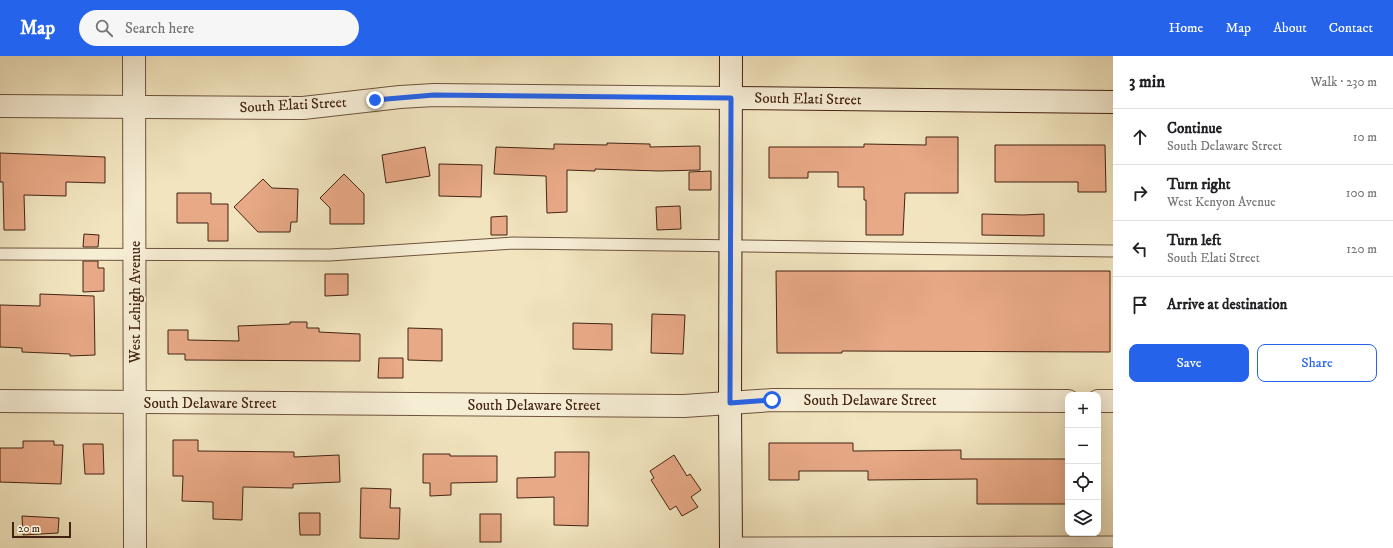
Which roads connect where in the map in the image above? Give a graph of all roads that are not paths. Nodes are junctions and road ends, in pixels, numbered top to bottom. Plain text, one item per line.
1 (134, 56) edge
2 (731, 56) edge
3 (731, 98) junction
4 (1113, 102) edge
5 (0, 106) edge
6 (135, 107) junction
7 (731, 247) junction
8 (1113, 251) edge
9 (0, 254) edge
10 (135, 255) junction
11 (0, 401) edge
12 (1065, 401) edge
13 (1101, 401) edge
14 (1113, 401) edge
15 (135, 403) junction
16 (730, 403) junction
17 (1113, 542) edge
18 (731, 545) edge
19 (135, 548) edge

1 - 6 street, West Lehigh Avenue
2 - 3 street
3 - 4 street, South Elati Street
3 - 6 street, South Elati Street
3 - 7 street
5 - 6 street, South Elati Street
6 - 10 street, West Lehigh Avenue
7 - 8 lane
7 - 10 lane
7 - 16 street
9 - 10 lane
10 - 15 street, West Lehigh Avenue
11 - 15 street, South Delaware Street
12 - 16 street, South Delaware Street
13 - 14 street
15 - 16 street, South Delaware Street
15 - 19 street, West Lehigh Avenue
16 - 18 street
17 - 18 lane

